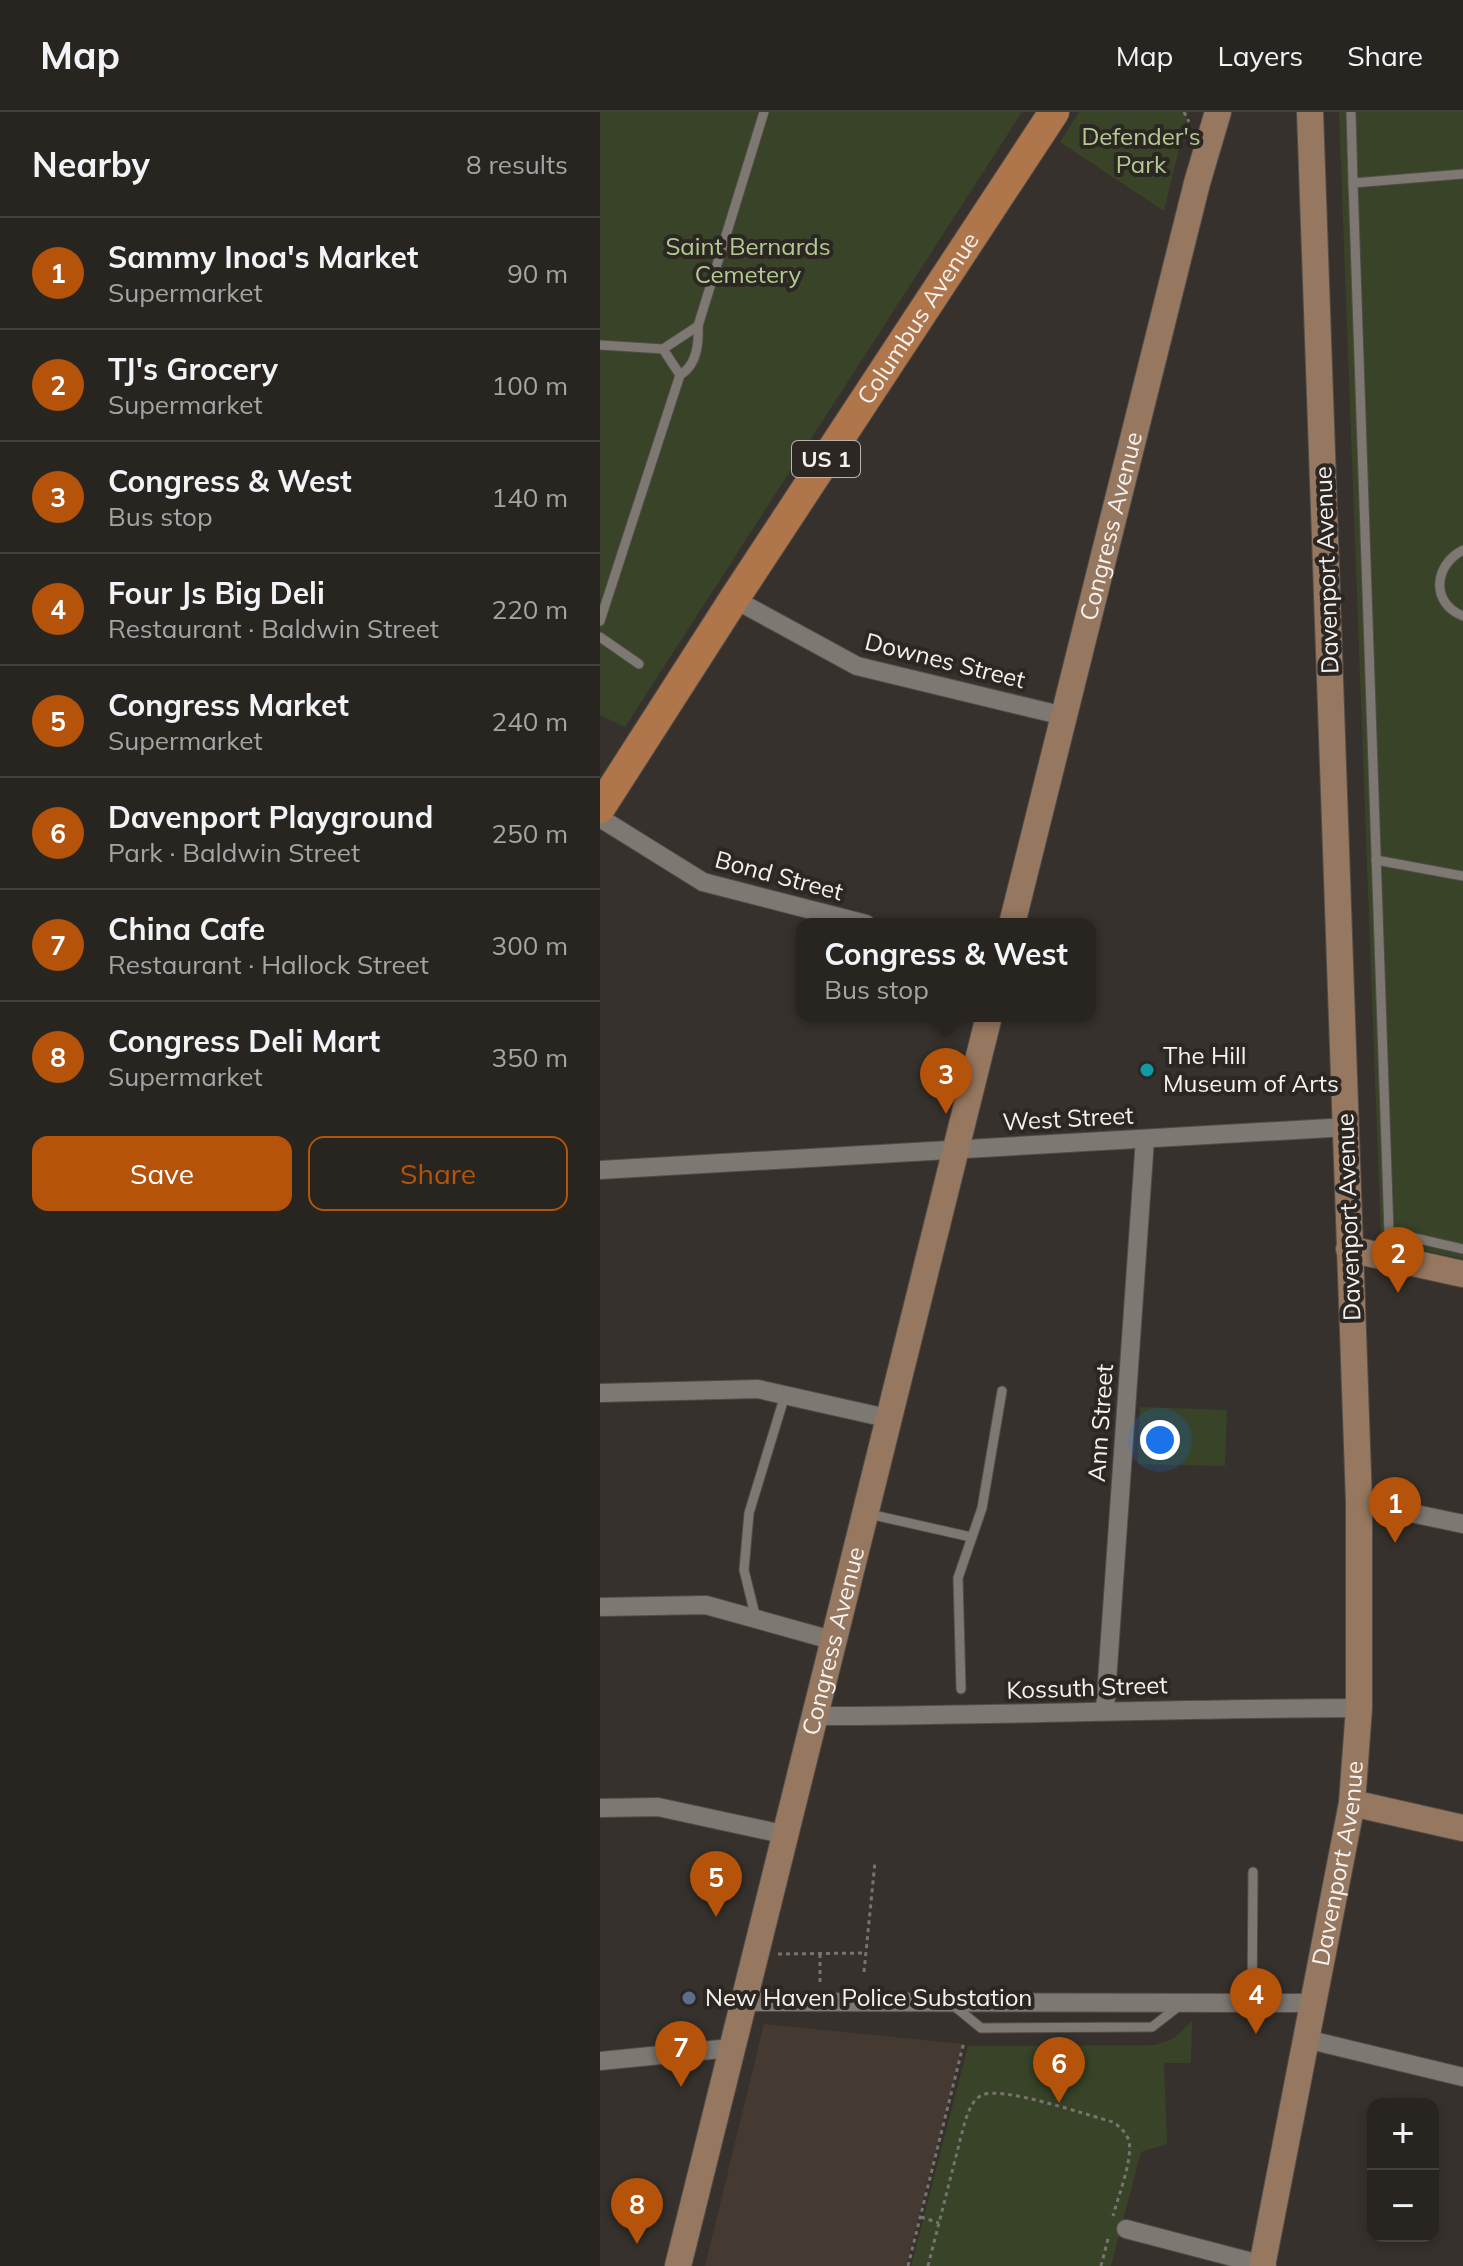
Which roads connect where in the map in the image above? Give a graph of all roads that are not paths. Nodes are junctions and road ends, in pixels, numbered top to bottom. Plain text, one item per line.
1 (764, 112) edge
2 (1054, 112) edge
3 (1310, 112) edge
4 (1351, 112) edge
5 (1208, 118) edge
6 (1463, 174) edge
7 (1353, 183) junction
8 (698, 326) junction
9 (600, 345) edge
10 (663, 349) junction
11 (680, 375) junction
12 (1463, 550) edge
13 (734, 599) junction
14 (1463, 616) edge
15 (600, 621) edge
16 (600, 637) edge
17 (639, 664) dead end
18 (1064, 716) junction
19 (600, 808) edge
20 (600, 818) edge
21 (1376, 860) junction
22 (1463, 876) edge
23 (843, 918) edge
24 (1014, 918) edge
25 (988, 1022) edge
26 (1347, 1127) junction
27 (1145, 1139) junction
28 (956, 1150) junction
29 (600, 1170) edge
30 (1349, 1249) junction
31 (1463, 1249) edge
32 (1463, 1274) edge
33 (1002, 1391) dead end
34 (600, 1393) edge
35 (785, 1395) junction
36 (891, 1419) junction
37 (1359, 1502) junction
38 (867, 1514) junction
39 (1463, 1524) edge
40 (971, 1537) junction
41 (600, 1607) edge
42 (756, 1619) junction
43 (835, 1641) junction
44 (961, 1689) dead end
45 (1359, 1708) junction
46 (1105, 1710) junction
47 (816, 1716) junction
48 (1352, 1803) junction
49 (600, 1808) edge
50 (1463, 1828) edge
51 (787, 1835) junction
52 (1253, 1872) dead end
53 (744, 2002) junction
54 (1252, 2003) junction
55 (1313, 2003) junction
56 (1306, 2039) junction
57 (731, 2048) junction
58 (600, 2061) edge
59 (1463, 2077) edge
60 (1126, 2229) dead end
61 (678, 2266) edge
62 (1264, 2266) edge

1 - 8 lane
2 - 13 main road, Columbus Avenue / US 1
3 - 26 main road, Davenport Avenue
4 - 7 lane
5 - 18 main road, Congress Avenue
6 - 7 lane
7 - 21 lane
8 - 10 lane
8 - 11 lane
9 - 10 lane
10 - 11 lane
11 - 15 lane
12 - 14 lane
13 - 18 street, Downes Street
13 - 19 main road, Columbus Avenue / US 1
16 - 17 lane
18 - 24 main road, Congress Avenue
20 - 23 street, Bond Street
21 - 22 lane
21 - 31 lane
25 - 28 main road, Congress Avenue
26 - 27 street, West Street
26 - 30 main road, Davenport Avenue
27 - 28 street, West Street
27 - 46 street, Ann Street
28 - 29 street, West Street
28 - 36 main road, Congress Avenue
30 - 32 main road
30 - 37 main road, Davenport Avenue
33 - 40 lane
34 - 35 street
35 - 36 street
35 - 42 lane
36 - 38 main road, Congress Avenue
37 - 39 street
37 - 45 main road, Davenport Avenue
38 - 40 lane
38 - 43 main road, Congress Avenue
40 - 44 lane
41 - 42 street
42 - 43 street
43 - 47 main road, Congress Avenue
45 - 46 street, Kossuth Street
45 - 48 main road, Davenport Avenue
46 - 47 street, Kossuth Street
47 - 51 main road, Congress Avenue
48 - 50 main road
48 - 55 main road, Davenport Avenue
49 - 51 street
51 - 53 main road, Congress Avenue
52 - 54 lane
53 - 54 street
53 - 57 main road, Congress Avenue
54 - 55 street
55 - 56 main road, Davenport Avenue
56 - 59 street
56 - 62 main road, Davenport Avenue
57 - 58 street
57 - 61 main road, Congress Avenue
60 - 62 street

